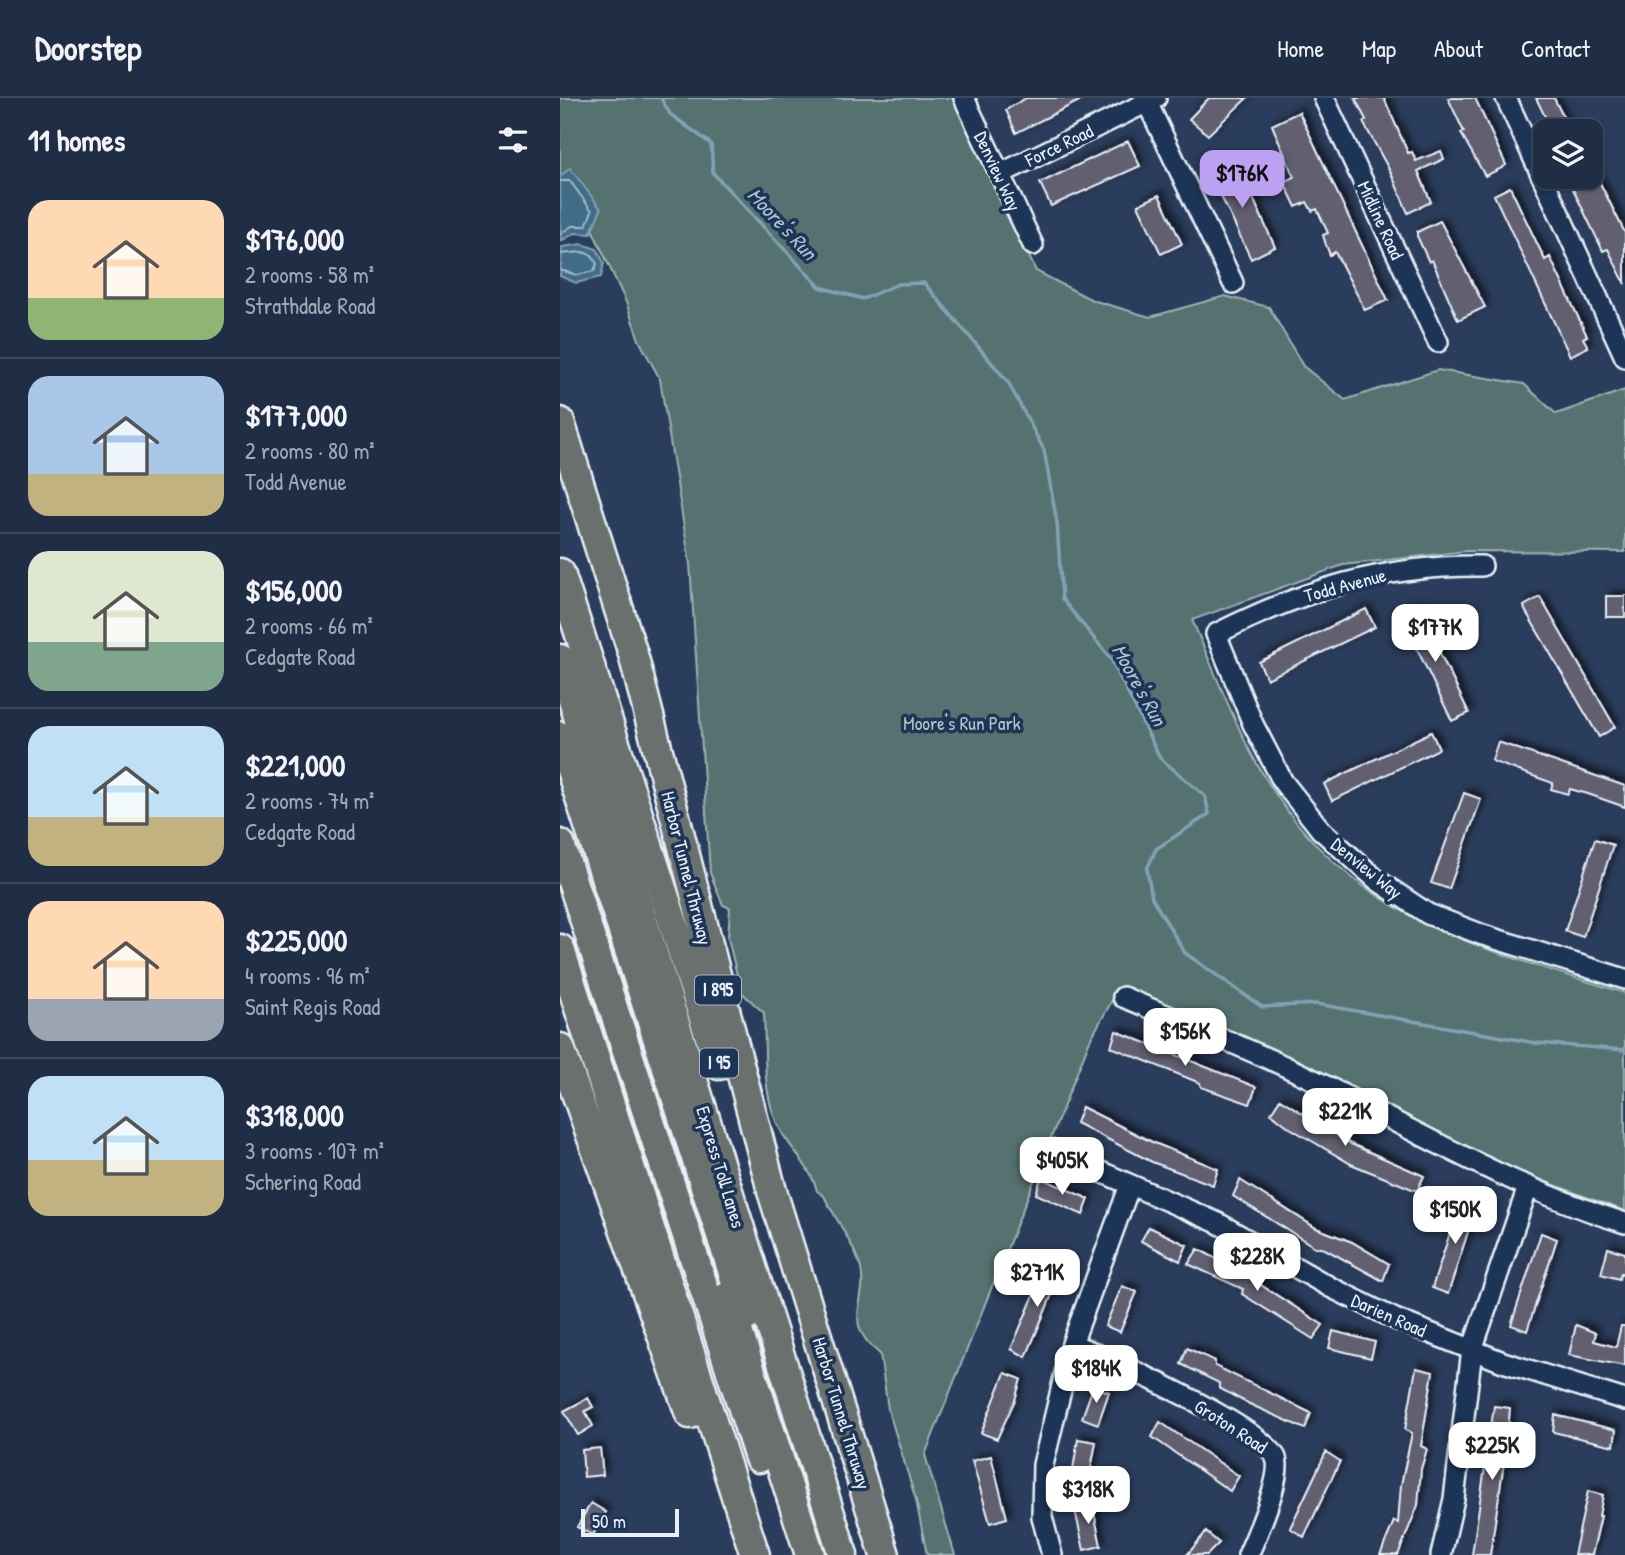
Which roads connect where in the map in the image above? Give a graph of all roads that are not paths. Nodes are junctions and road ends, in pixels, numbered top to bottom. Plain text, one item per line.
1 (964, 98) edge
2 (1324, 98) edge
3 (1506, 98) edge
4 (1149, 100) edge
5 (1000, 174) junction
6 (1033, 245) dead end
7 (1233, 283) dead end
8 (1438, 342) dead end
9 (1625, 357) edge
10 (560, 422) edge
11 (1482, 566) dead end
12 (560, 573) edge
13 (1216, 634) joint
14 (560, 659) edge
15 (560, 736) edge
16 (560, 778) edge
17 (560, 844) edge
18 (560, 949) edge
19 (1625, 979) edge
20 (1123, 997) dead end
21 (560, 1048) edge
22 (1051, 1150) dead end
23 (1130, 1185) junction
24 (1528, 1187) junction
25 (1625, 1223) edge
26 (1072, 1344) junction
27 (1472, 1350) junction
28 (1625, 1399) edge
29 (754, 1555) edge
30 (793, 1555) edge
31 (810, 1555) edge
32 (824, 1555) edge
33 (843, 1555) edge
34 (873, 1555) edge
35 (886, 1555) edge
36 (1052, 1555) edge
37 (1248, 1555) edge
38 (1441, 1555) edge

1 - 5 street, Denview Way
2 - 8 street, Midline Road
3 - 9 street
4 - 5 street, Force Road
4 - 7 street
5 - 6 street, Denview Way
10 - 35 highway, Harbor Tunnel Thruway / I 895
11 - 13 street, Todd Avenue
12 - 34 highway, I 95
13 - 19 street, Denview Way
14 - 33 highway, Express Toll Lanes
15 - 32 highway, Express Toll Lanes
16 - 31 highway, Express Toll Lanes
17 - 30 highway
18 - 29 highway
20 - 24 street
21 - 29 highway
22 - 23 street, Darien Road
23 - 26 street
23 - 27 street, Darien Road
24 - 25 street
24 - 27 street
26 - 36 street
26 - 37 street, Groton Road
27 - 28 street, Darien Road
27 - 38 street

